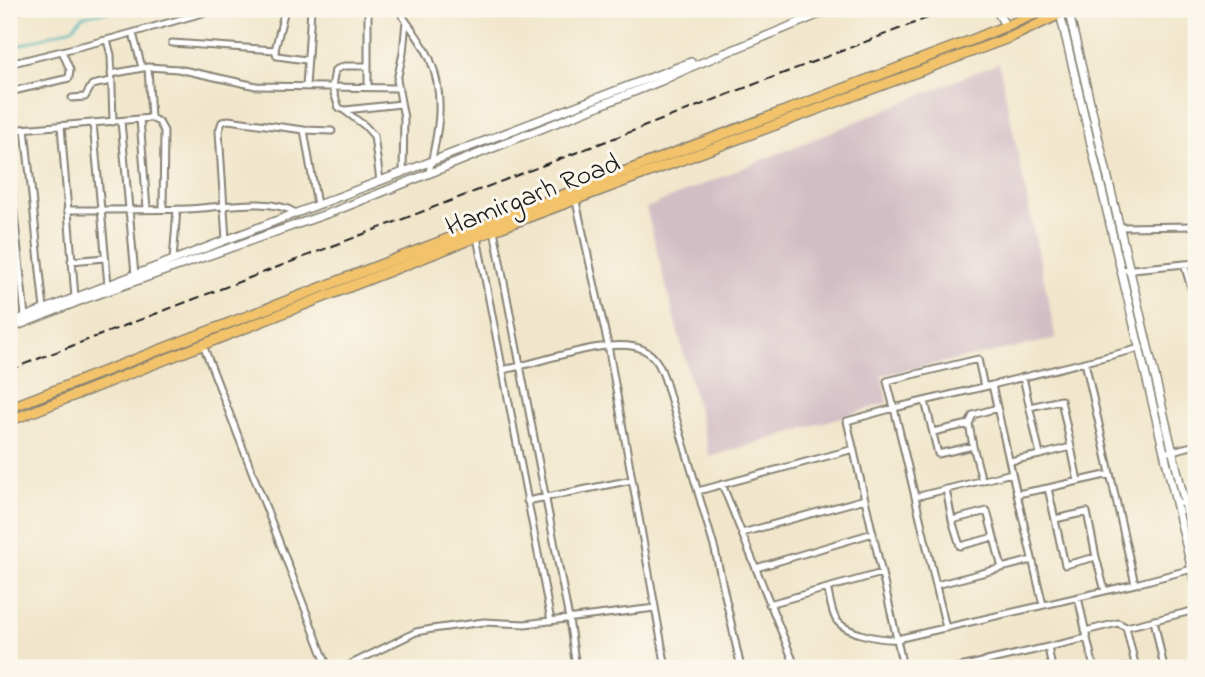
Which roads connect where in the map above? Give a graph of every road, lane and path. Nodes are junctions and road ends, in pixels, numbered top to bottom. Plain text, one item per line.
1 (21, 9) edge
2 (217, 9) edge
3 (285, 9) edge
4 (311, 9) edge
5 (368, 9) edge
6 (397, 9) edge
7 (821, 9) edge
8 (832, 9) edge
9 (996, 9) edge
10 (1047, 9) edge
11 (1065, 10) edge
12 (9, 13) edge
13 (406, 21) junction
14 (1006, 27) junction
15 (133, 33) junction
16 (107, 40) junction
17 (172, 43) dead end
18 (275, 50) junction
19 (62, 51) junction
20 (306, 60) junction
21 (9, 64) edge
22 (368, 66) junction
23 (145, 68) junction
24 (111, 77) junction
25 (332, 87) junction
26 (368, 87) junction
27 (306, 88) junction
28 (397, 88) junction
29 (9, 92) edge
30 (72, 99) dead end
31 (401, 104) junction
32 (345, 110) junction
33 (151, 118) junction
34 (140, 119) junction
35 (121, 121) junction
36 (113, 122) junction
37 (93, 123) junction
38 (61, 126) junction
39 (25, 129) junction
40 (9, 130) edge
41 (304, 130) junction
42 (332, 131) dead end
43 (432, 161) junction
44 (9, 167) edge
45 (403, 172) junction
46 (429, 172) junction
47 (380, 181) junction
48 (574, 196) junction
49 (317, 205) junction
50 (225, 207) junction
51 (128, 208) junction
52 (147, 209) junction
53 (163, 209) junction
54 (177, 209) junction
55 (67, 210) junction
56 (100, 210) junction
57 (296, 213) junction
58 (1196, 226) edge
59 (1120, 227) junction
60 (494, 230) junction
61 (477, 237) junction
62 (226, 240) junction
63 (105, 258) junction
64 (173, 260) junction
65 (71, 261) junction
66 (1196, 263) edge
67 (1184, 264) junction
68 (1126, 269) junction
69 (135, 275) junction
70 (108, 285) junction
71 (75, 297) junction
72 (1196, 304) edge
73 (44, 309) junction
74 (25, 316) junction
75 (9, 323) edge
76 (9, 329) edge
77 (203, 345) junction
78 (608, 345) junction
79 (1144, 347) junction
80 (1085, 362) junction
81 (520, 367) junction
82 (502, 370) junction
83 (1023, 377) junction
84 (992, 385) junction
85 (984, 387) junction
86 (925, 401) junction
87 (1030, 407) junction
88 (9, 408) edge
89 (894, 408) junction
90 (997, 408) junction
91 (9, 421) edge
92 (969, 424) junction
93 (933, 432) junction
94 (1196, 445) edge
95 (974, 446) junction
96 (1071, 447) junction
97 (854, 449) junction
98 (1169, 452) junction
99 (1040, 455) junction
100 (1010, 461) junction
101 (1012, 473) junction
102 (1110, 474) junction
103 (632, 480) junction
104 (982, 481) junction
105 (1078, 481) junction
106 (722, 484) junction
107 (1048, 488) junction
108 (946, 489) junction
109 (698, 491) junction
110 (1017, 494) junction
111 (545, 497) junction
112 (915, 497) junction
113 (865, 499) junction
114 (1196, 500) edge
115 (527, 501) junction
116 (1181, 503) junction
117 (1055, 519) junction
118 (952, 520) junction
119 (742, 533) junction
120 (873, 533) junction
121 (994, 537) junction
122 (1196, 550) edge
123 (1096, 557) junction
124 (1032, 560) junction
125 (756, 568) junction
126 (1002, 568) junction
127 (1194, 568) edge
128 (882, 573) junction
129 (1135, 584) junction
130 (936, 585) junction
131 (1196, 587) edge
132 (827, 588) junction
133 (1105, 591) junction
134 (1078, 597) junction
135 (769, 604) junction
136 (1042, 606) junction
137 (656, 608) junction
138 (1196, 610) edge
139 (569, 619) junction
140 (1154, 620) junction
141 (551, 621) junction
142 (1126, 627) junction
143 (946, 628) junction
144 (1086, 635) junction
145 (897, 639) junction
146 (1048, 647) junction
147 (327, 667) edge
148 (1136, 667) edge
149 (319, 668) edge
150 (343, 668) edge
151 (576, 668) edge
152 (666, 668) edge
153 (741, 668) edge
154 (796, 668) edge
155 (903, 668) edge
156 (956, 668) edge
157 (1052, 668) edge
158 (1094, 668) edge
159 (1124, 668) edge
160 (1164, 668) edge

1 - 12 street
2 - 15 street
3 - 18 street
4 - 20 street
5 - 22 street
6 - 13 street
7 - 43 street
8 - 46 street
9 - 14 street
10 - 14 main road, Hamirgarh Road
11 - 48 main road, Hamirgarh Road
11 - 59 street
11 - 68 street
13 - 28 street
13 - 43 street
14 - 48 main road, Hamirgarh Road
15 - 16 street
15 - 23 street
16 - 19 street
16 - 24 street
17 - 18 street
18 - 20 street
19 - 21 street
19 - 29 street
20 - 27 street
22 - 25 street
22 - 26 street
23 - 24 street
23 - 27 street
23 - 33 street
24 - 30 street
24 - 36 street
25 - 26 street
25 - 27 street
25 - 32 street
26 - 28 street
28 - 31 street
31 - 32 street
31 - 45 street
32 - 47 street
33 - 34 street
33 - 53 street
34 - 35 street
34 - 52 street
35 - 36 street
35 - 51 street
36 - 37 street
37 - 38 street
37 - 56 street
38 - 39 street
38 - 55 street
39 - 40 street
39 - 73 street
41 - 42 street
41 - 49 street
41 - 50 street
43 - 45 street
43 - 46 street
44 - 74 street
45 - 47 street
46 - 76 street
47 - 49 street
48 - 60 main road, Hamirgarh Road
48 - 78 street
48 - 88 main road, Hamirgarh Road
49 - 57 street
50 - 54 street
50 - 57 street
50 - 62 street
51 - 52 street
51 - 56 street
51 - 69 street
52 - 53 street
53 - 54 street
54 - 64 street
55 - 56 street
55 - 65 street
56 - 63 street
57 - 62 street
58 - 59 street
59 - 68 street
60 - 61 main road, Hamirgarh Road
60 - 81 street
61 - 77 main road, Hamirgarh Road
61 - 82 street
62 - 64 street
63 - 65 street
63 - 70 street
64 - 69 street
65 - 71 street
66 - 67 street
67 - 68 street
67 - 72 street
68 - 79 street
69 - 70 street
70 - 71 street
71 - 73 street
73 - 74 street
74 - 75 street
77 - 91 main road, Hamirgarh Road
77 - 147 street
78 - 81 street
78 - 103 street
78 - 109 street
79 - 80 street
79 - 98 street
80 - 83 street
80 - 102 street
81 - 82 street
81 - 111 street
82 - 115 street
83 - 84 street
83 - 87 street
84 - 85 street
84 - 90 street
85 - 86 street
85 - 89 street
86 - 89 street
86 - 93 street
87 - 96 street
87 - 99 street
89 - 97 street
89 - 112 street
90 - 92 street
90 - 100 street
92 - 93 street
92 - 95 street
93 - 95 street
94 - 98 street
95 - 104 street
96 - 99 street
96 - 105 street
97 - 106 street
97 - 113 street
98 - 116 street
99 - 100 street
100 - 101 street
101 - 104 street
101 - 110 street
102 - 105 street
102 - 129 street
103 - 111 street
103 - 137 street
104 - 108 street
105 - 107 street
106 - 109 street
106 - 119 street
107 - 110 street
107 - 117 street
108 - 112 street
108 - 118 street
109 - 153 street
110 - 124 street
111 - 115 street
111 - 139 street
112 - 130 street
113 - 119 street
113 - 120 street
114 - 116 street
115 - 141 street
116 - 122 street
116 - 127 street
117 - 123 street
117 - 123 street
118 - 121 street
118 - 121 street
119 - 125 street
120 - 125 street
120 - 128 street
121 - 126 street
123 - 133 street
124 - 126 street
124 - 136 street
125 - 135 street
126 - 130 street
127 - 129 street
127 - 131 street
128 - 132 street
128 - 145 street
129 - 133 street
130 - 143 street
132 - 135 street
132 - 145 street
133 - 134 street
134 - 136 street
134 - 144 street
135 - 154 street
136 - 143 street
137 - 139 street
137 - 152 street
138 - 140 street
139 - 141 street
139 - 151 street
140 - 142 street
140 - 160 street
141 - 150 street
142 - 144 street
142 - 148 street
143 - 145 street
144 - 146 street
144 - 158 street
145 - 155 street
146 - 156 street
146 - 157 street
147 - 149 street
148 - 159 street

